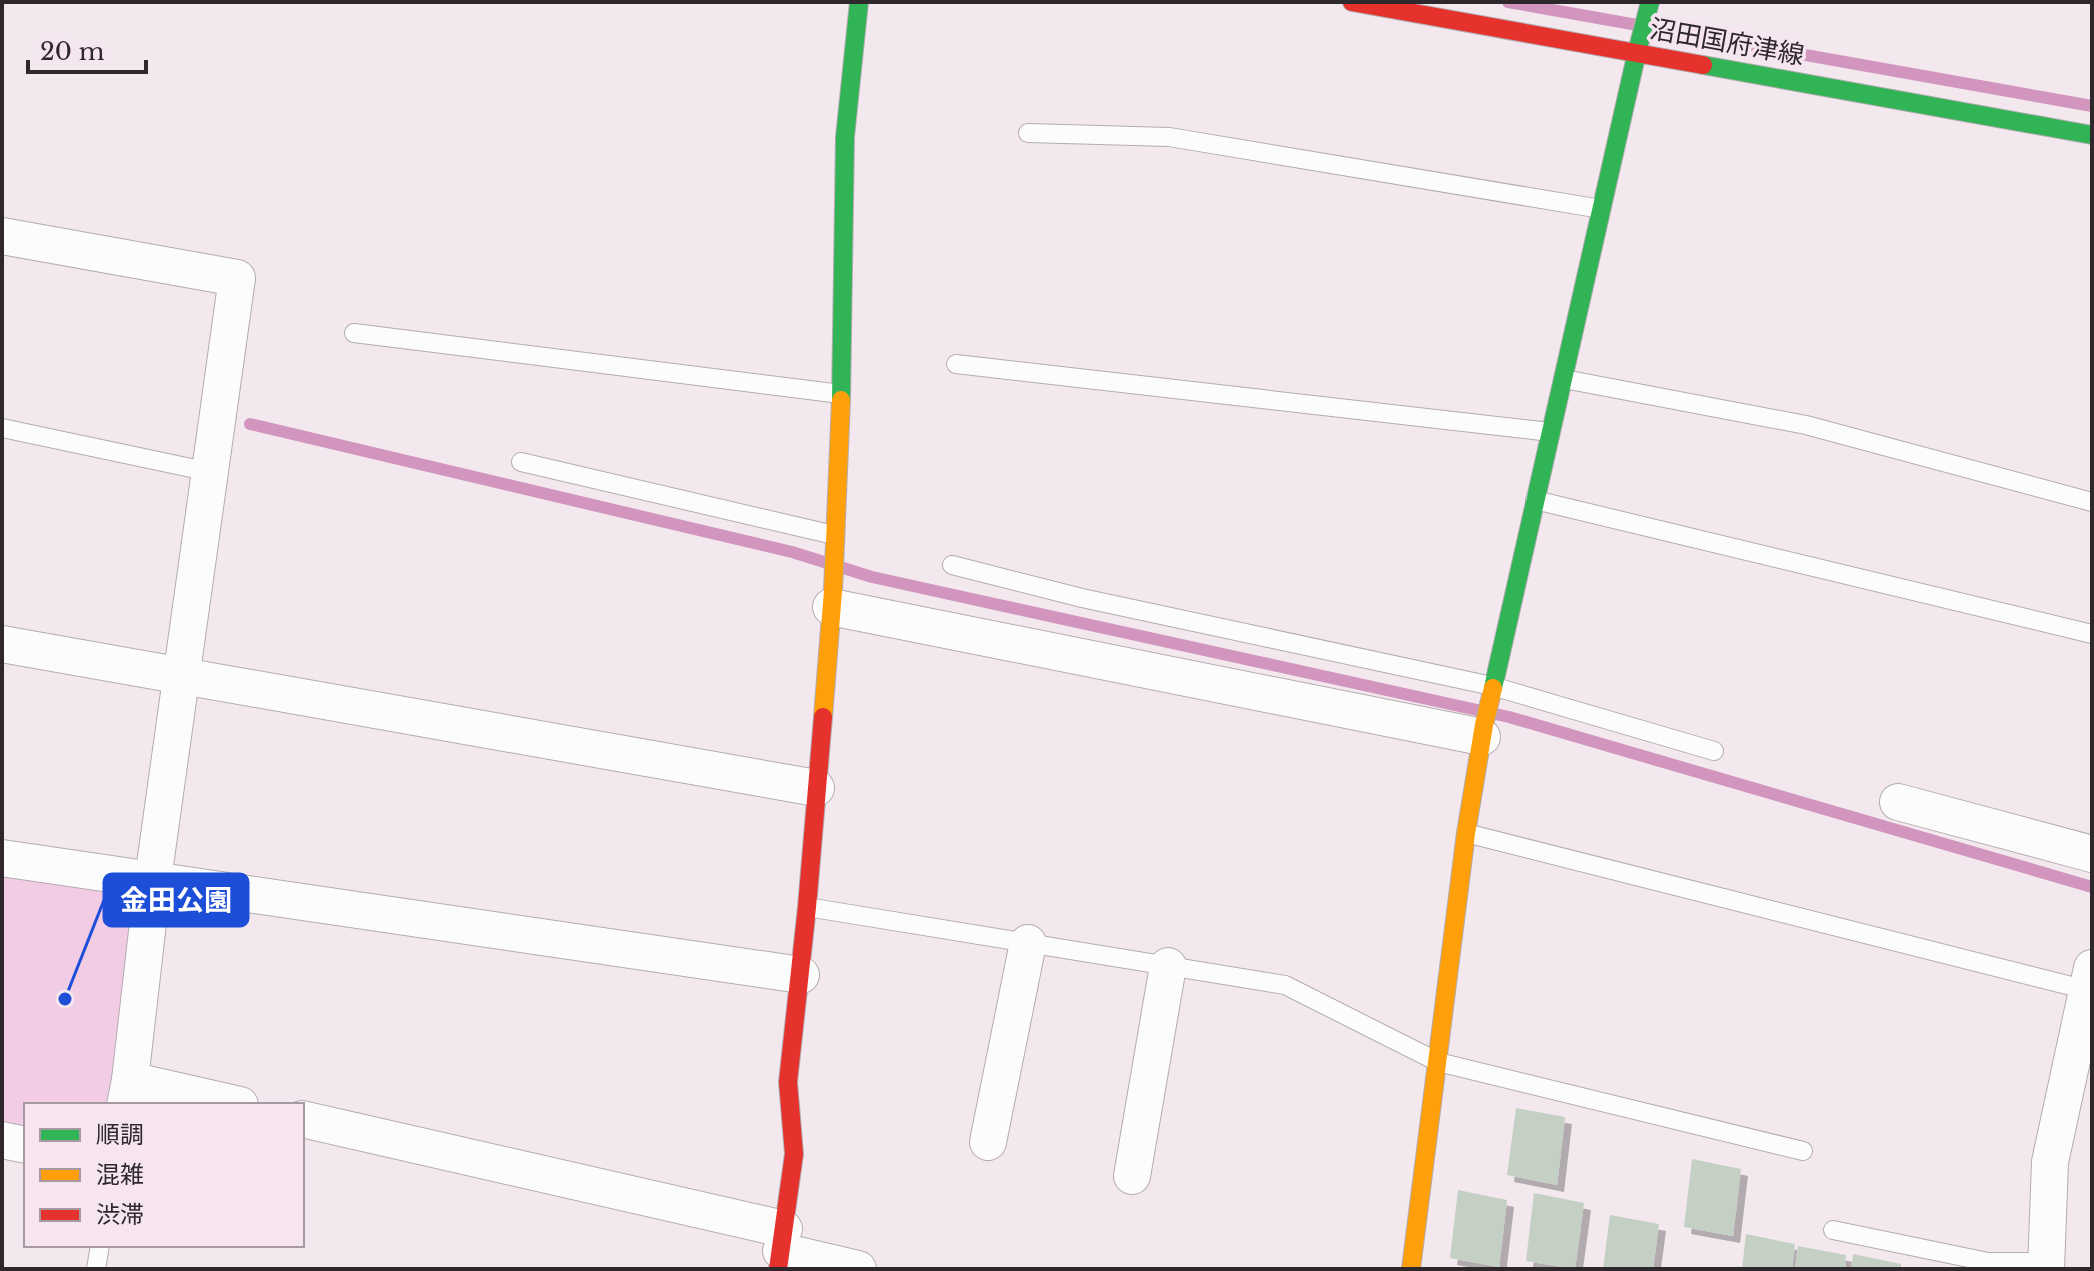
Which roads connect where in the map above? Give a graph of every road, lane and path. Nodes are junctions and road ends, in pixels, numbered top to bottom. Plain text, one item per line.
1 (859, 2) edge
2 (1352, 2) edge
3 (1650, 2) edge
4 (1637, 52) junction
5 (1028, 133) dead end
6 (2092, 135) edge
7 (1601, 209) junction
8 (2, 236) edge
9 (354, 333) dead end
10 (956, 364) dead end
11 (1564, 379) junction
12 (841, 394) junction
13 (2, 428) edge
14 (1550, 432) junction
15 (521, 462) dead end
16 (210, 472) junction
17 (1535, 500) junction
18 (2092, 502) edge
19 (834, 541) junction
20 (952, 565) dead end
21 (832, 599) junction
22 (2092, 634) edge
23 (2, 644) edge
24 (183, 675) junction
25 (1491, 691) junction
26 (1483, 731) junction
27 (1714, 751) dead end
28 (816, 788) junction
29 (1898, 802) dead end
30 (1466, 833) junction
31 (2092, 854) edge
32 (2, 858) edge
33 (153, 879) junction
34 (807, 907) junction
35 (1028, 943) junction
36 (1168, 966) junction
37 (801, 975) junction
38 (2090, 979) edge
39 (1438, 1062) junction
40 (128, 1092) edge
41 (223, 1103) edge
42 (304, 1120) edge
43 (2, 1140) edge
44 (988, 1142) dead end
45 (24, 1145) edge
46 (1803, 1151) dead end
47 (1132, 1176) dead end
48 (1833, 1230) dead end
49 (100, 1247) edge
50 (781, 1250) edge
51 (2046, 1266) edge
52 (1415, 1267) edge
53 (96, 1269) edge
54 (858, 1269) edge

1 - 12 street
2 - 4 street, 沼田国府津線
3 - 4 street
4 - 6 street, 沼田国府津線
4 - 7 street
5 - 7 lane
7 - 11 street
8 - 16 street
9 - 12 lane
10 - 14 lane
11 - 14 street
11 - 18 lane
12 - 19 street
13 - 16 lane
14 - 17 street
15 - 19 lane
16 - 24 street
17 - 22 lane
17 - 25 street
19 - 21 street
20 - 25 lane
21 - 26 street
21 - 28 street
23 - 24 street
24 - 28 street
24 - 33 street
25 - 26 street
25 - 27 lane
26 - 30 street
28 - 34 street
29 - 31 street
30 - 38 lane
30 - 39 street
32 - 33 street
33 - 37 street
33 - 40 street
34 - 35 lane
34 - 37 street
35 - 36 lane
35 - 44 street
36 - 39 lane
36 - 47 street
37 - 50 street
38 - 51 street
39 - 46 lane
39 - 52 street
40 - 41 street
42 - 50 street
43 - 45 street
48 - 51 lane
49 - 53 lane
50 - 54 street

